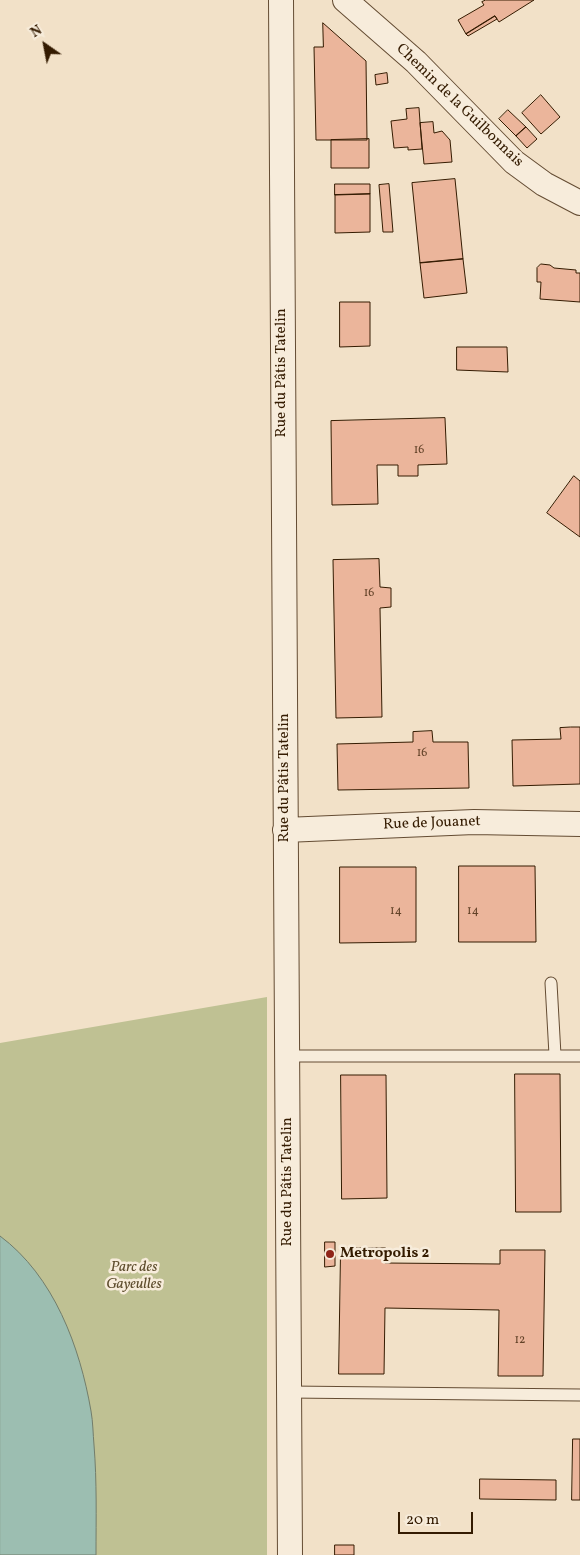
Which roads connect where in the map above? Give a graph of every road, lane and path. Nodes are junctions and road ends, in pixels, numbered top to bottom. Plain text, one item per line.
1 (281, 0) edge
2 (345, 0) edge
3 (580, 203) edge
4 (580, 824) edge
5 (285, 830) junction
6 (551, 983) dead end
7 (555, 1055) junction
8 (288, 1056) junction
9 (580, 1056) edge
10 (289, 1392) junction
11 (580, 1395) edge
12 (290, 1555) edge

1 - 5 street, Rue du Pâtis Tatelin
2 - 3 street, Chemin de la Guilbonnais
4 - 5 street, Rue de Jouanet
5 - 8 street, Rue du Pâtis Tatelin
6 - 7 lane
7 - 8 lane
7 - 9 lane
8 - 10 street, Rue du Pâtis Tatelin
10 - 11 lane
10 - 12 street, Rue du Pâtis Tatelin

